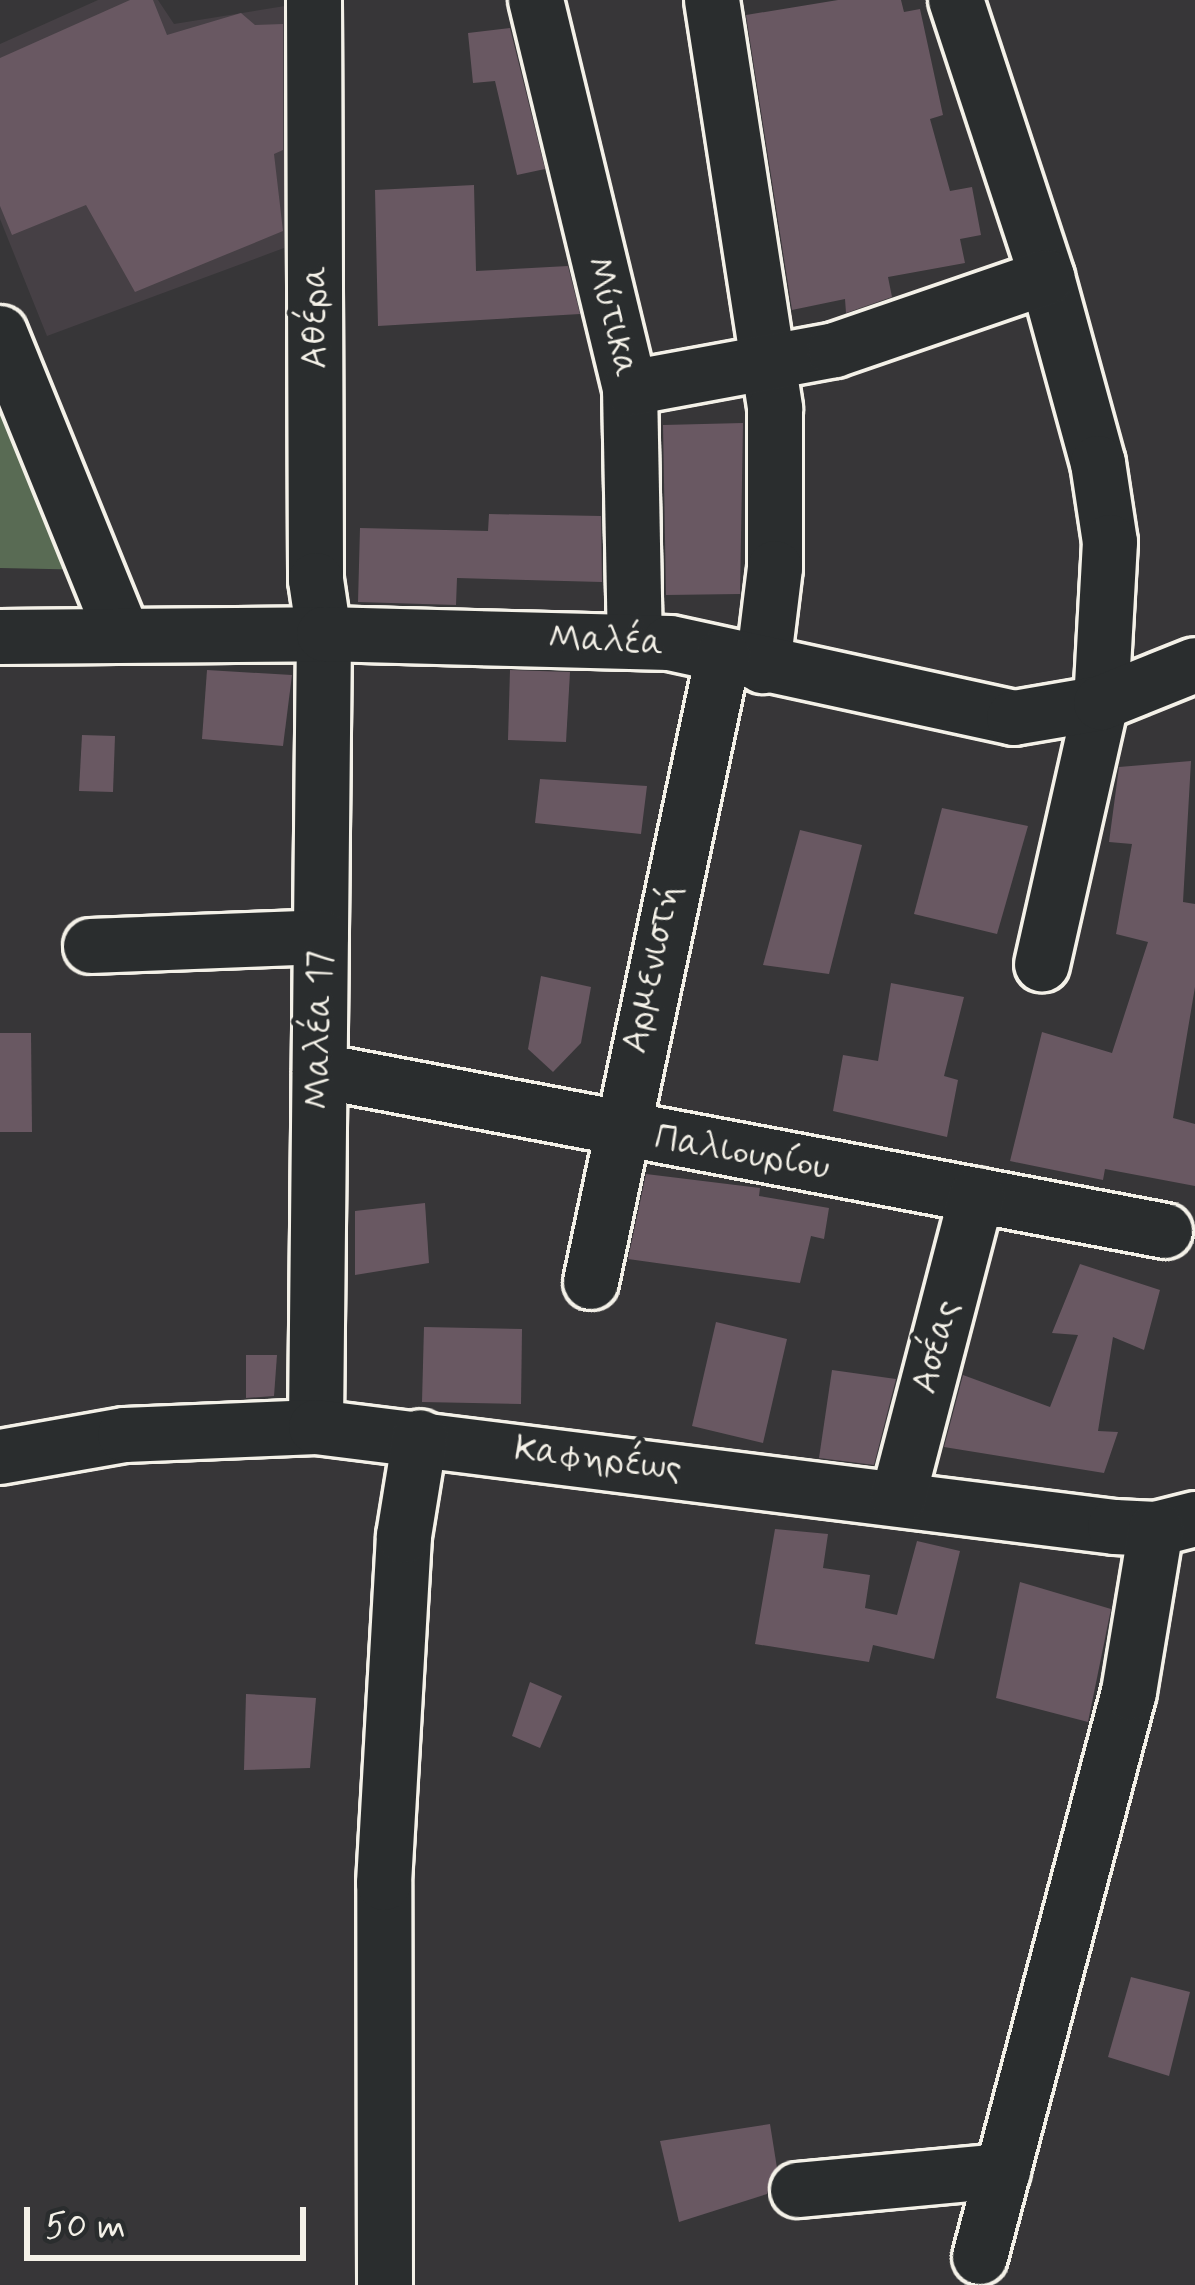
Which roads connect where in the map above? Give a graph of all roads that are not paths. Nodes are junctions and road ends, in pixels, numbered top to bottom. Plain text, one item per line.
1 (314, 0) edge
2 (536, 0) edge
3 (712, 0) edge
4 (956, 0) edge
5 (1047, 277) junction
6 (0, 333) edge
7 (770, 366) junction
8 (630, 388) junction
9 (122, 634) junction
10 (324, 634) junction
11 (0, 637) edge
12 (635, 641) junction
13 (743, 661) junction
14 (1195, 665) edge
15 (1101, 703) junction
16 (321, 937) junction
17 (91, 946) dead end
18 (1042, 964) dead end
19 (320, 1071) junction
20 (619, 1132) junction
21 (977, 1195) junction
22 (1165, 1231) dead end
23 (591, 1282) dead end
24 (316, 1427) junction
25 (420, 1437) junction
26 (0, 1457) edge
27 (898, 1498) junction
28 (1176, 1524) edge
29 (1003, 2171) junction
30 (798, 2190) dead end
31 (980, 2258) dead end
32 (385, 2285) edge

1 - 10 street, Αθέρα
2 - 8 street, Μύτικα
3 - 7 street, Αρμενιστή
4 - 5 street
5 - 7 street
5 - 15 street
6 - 9 street
7 - 8 street
7 - 13 street, Αρμενιστή
8 - 12 street, Μύτικα
9 - 10 street, Μαλέα
9 - 11 street, Μαλέα
10 - 12 street, Μαλέα
10 - 16 street, Μαλέα 17
12 - 13 street, Μαλέα
13 - 15 street, Μαλέα
13 - 20 street, Αρμενιστή
14 - 15 street, Μαλέα
15 - 18 street
16 - 17 street
16 - 19 street, Μαλέα 17
19 - 20 street, Παλιουρίου
19 - 24 street, Μαλέα 17
20 - 21 street, Παλιουρίου
20 - 23 street, Αρμενιστή
21 - 22 street, Παλιουρίου
21 - 27 street, Ασέας
24 - 25 street, Καφηρέως
24 - 26 street, Καφηρέως
25 - 27 street, Καφηρέως
25 - 32 street
27 - 28 street, Καφηρέως
28 - 29 street
29 - 30 street
29 - 31 street

